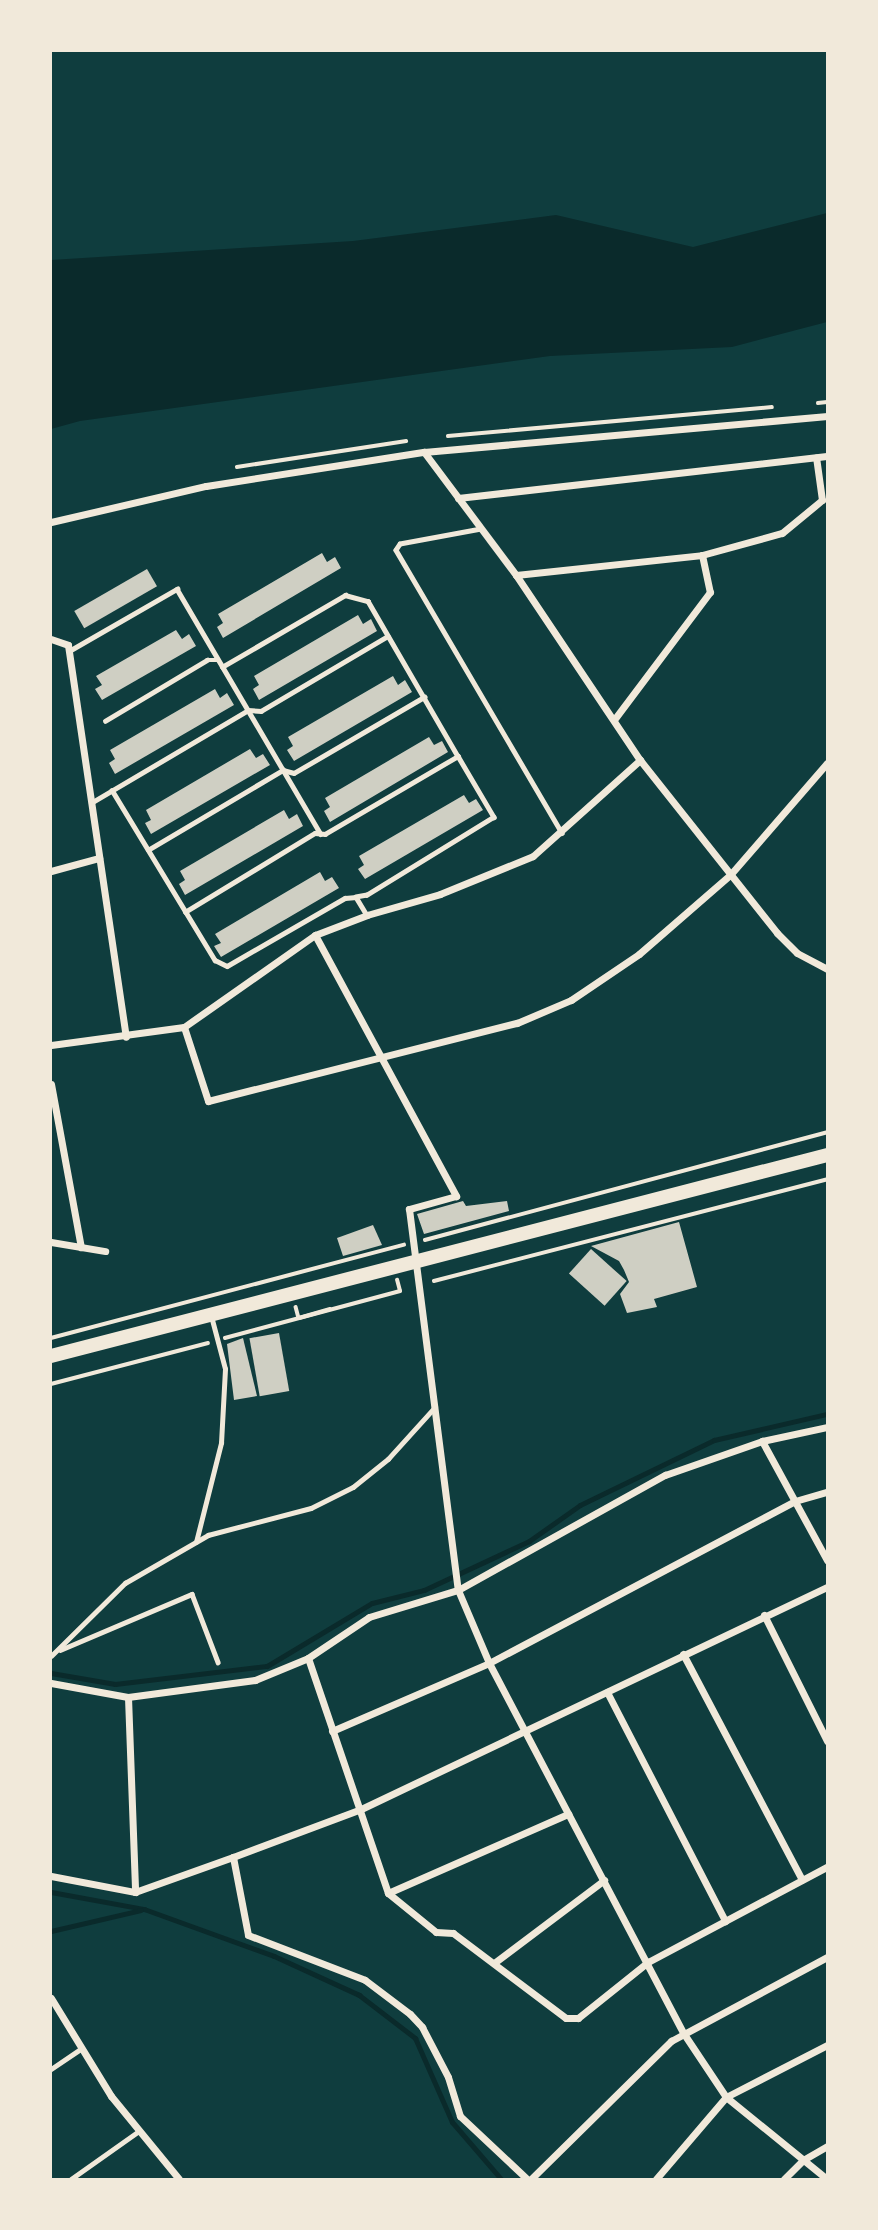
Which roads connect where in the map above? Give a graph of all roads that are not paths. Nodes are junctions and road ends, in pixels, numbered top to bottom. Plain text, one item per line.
1 (827, 416) edge
2 (424, 452) junction
3 (827, 456) edge
4 (816, 457) junction
5 (458, 498) junction
6 (51, 522) edge
7 (481, 529) junction
8 (702, 555) junction
9 (516, 575) junction
10 (388, 636) junction
11 (51, 639) edge
12 (68, 652) junction
13 (219, 660) junction
14 (222, 667) junction
15 (424, 697) junction
16 (248, 710) junction
17 (614, 720) junction
18 (105, 721) dead end
19 (458, 755) junction
20 (640, 760) junction
21 (827, 763) edge
22 (283, 769) junction
23 (112, 790) junction
24 (91, 803) junction
25 (321, 834) junction
26 (562, 834) junction
27 (148, 850) junction
28 (99, 858) junction
29 (51, 871) edge
30 (730, 875) junction
31 (356, 897) junction
32 (185, 912) junction
33 (367, 915) junction
34 (315, 935) junction
35 (827, 969) edge
36 (184, 1027) junction
37 (126, 1037) junction
38 (51, 1045) edge
39 (378, 1058) junction
40 (51, 1084) edge
41 (827, 1156) edge
42 (51, 1242) edge
43 (80, 1247) junction
44 (105, 1251) dead end
45 (418, 1261) junction
46 (211, 1315) junction
47 (51, 1356) edge
48 (436, 1404) junction
49 (827, 1427) edge
50 (761, 1441) junction
51 (827, 1492) edge
52 (795, 1501) junction
53 (196, 1542) junction
54 (827, 1560) edge
55 (458, 1587) junction
56 (827, 1587) edge
57 (764, 1615) junction
58 (57, 1651) junction
59 (683, 1654) junction
60 (51, 1656) edge
61 (307, 1658) junction
62 (218, 1662) dead end
63 (489, 1663) junction
64 (51, 1683) edge
65 (607, 1692) junction
66 (128, 1697) junction
67 (332, 1731) junction
68 (525, 1733) junction
69 (827, 1741) edge
70 (359, 1810) junction
71 (568, 1814) junction
72 (233, 1857) junction
73 (827, 1867) edge
74 (51, 1876) edge
75 (604, 1880) junction
76 (802, 1880) junction
77 (135, 1892) junction
78 (388, 1893) junction
79 (725, 1921) junction
80 (827, 1957) edge
81 (648, 1962) junction
82 (494, 1963) junction
83 (51, 1998) edge
84 (684, 2034) junction
85 (827, 2045) edge
86 (79, 2050) junction
87 (51, 2069) edge
88 (726, 2097) junction
89 (141, 2130) junction
90 (827, 2146) edge
91 (803, 2160) junction
92 (71, 2179) edge
93 (179, 2179) edge
94 (529, 2179) edge
95 (656, 2179) edge
96 (784, 2179) edge
97 (827, 2179) edge

1 - 2 street
2 - 5 street
2 - 6 street
3 - 4 street
4 - 5 street
4 - 8 street
5 - 7 street
7 - 9 street
7 - 26 lane
8 - 9 street
8 - 17 street
9 - 17 street
10 - 14 lane
10 - 15 lane
10 - 16 lane
11 - 12 street
12 - 13 lane
12 - 24 street
13 - 14 lane
13 - 18 lane
14 - 16 lane
15 - 19 lane
15 - 22 lane
16 - 22 lane
16 - 23 lane
17 - 20 street
19 - 25 lane
19 - 31 lane
20 - 26 street
20 - 30 street
21 - 30 street
22 - 25 lane
22 - 27 lane
23 - 24 lane
23 - 27 lane
24 - 28 street
25 - 32 lane
26 - 33 street
27 - 32 lane
28 - 29 street
28 - 37 street
30 - 35 street
30 - 39 street
31 - 32 lane
31 - 33 lane
33 - 34 street
34 - 36 street
34 - 39 street
36 - 37 street
36 - 39 street
37 - 38 street
39 - 45 street
40 - 43 street
41 - 45 main road
42 - 43 street
43 - 44 street
45 - 46 main road
45 - 48 street
46 - 47 main road
46 - 53 lane
48 - 53 lane
48 - 55 street
49 - 50 street
50 - 52 street
50 - 55 street
51 - 52 street
52 - 54 street
52 - 63 street
53 - 58 lane
55 - 61 street
55 - 63 street
56 - 57 street
57 - 59 street
57 - 69 street
58 - 60 lane
58 - 62 lane
59 - 65 street
59 - 76 street
61 - 66 street
61 - 67 street
63 - 67 street
63 - 68 street
64 - 66 street
65 - 68 street
65 - 79 street
66 - 77 street
67 - 70 street
68 - 70 street
68 - 71 street
70 - 72 street
70 - 78 street
71 - 75 street
71 - 78 street
72 - 77 street
72 - 94 street
73 - 76 street
74 - 77 street
75 - 81 street
75 - 82 street
76 - 79 street
78 - 82 street
79 - 81 street
80 - 84 street
81 - 82 street
81 - 84 street
83 - 86 street
84 - 88 street
84 - 94 street
85 - 88 street
86 - 87 lane
86 - 89 street
88 - 91 street
88 - 95 street
89 - 92 lane
89 - 93 street
90 - 91 street
91 - 96 street
91 - 97 street

